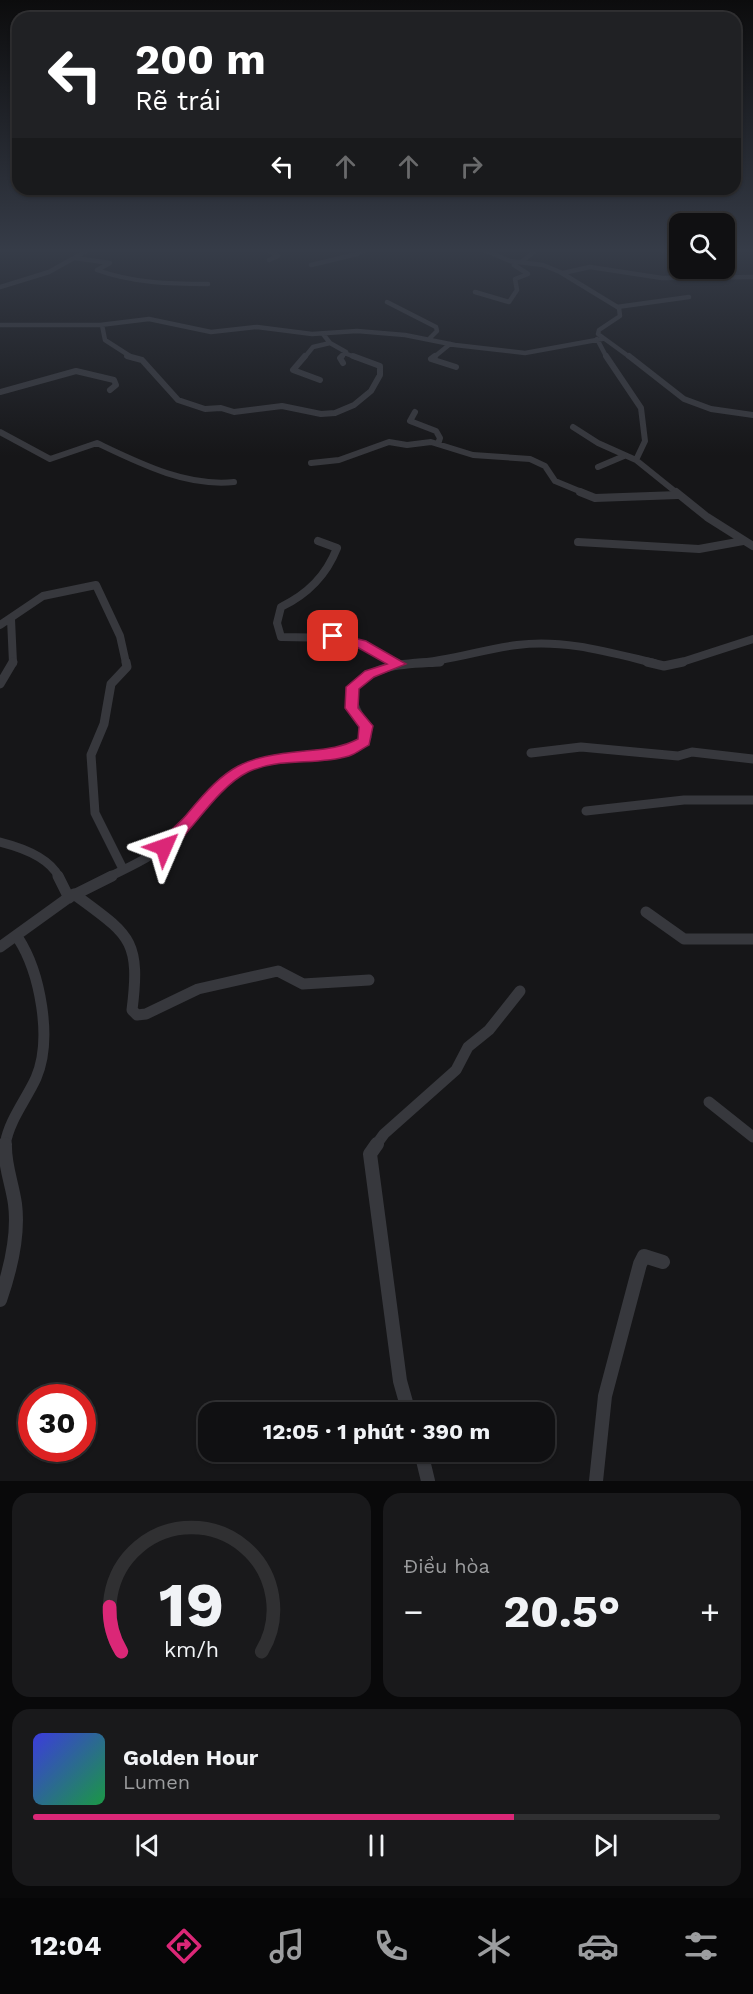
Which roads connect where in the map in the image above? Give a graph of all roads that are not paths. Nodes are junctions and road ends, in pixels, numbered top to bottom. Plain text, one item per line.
1 (419, 318) edge
2 (617, 318) edge
3 (0, 325) edge
4 (102, 325) junction
5 (323, 334) junction
6 (429, 339) junction
7 (600, 339) junction
8 (330, 343) junction
9 (450, 344) junction
10 (347, 354) junction
11 (343, 363) dead end
12 (456, 367) dead end
13 (320, 380) dead end
14 (110, 390) dead end
15 (0, 392) edge
16 (415, 412) dead end
17 (753, 415) edge
18 (573, 427) dead end
19 (0, 432) edge
20 (438, 444) junction
21 (624, 456) junction
22 (636, 460) junction
23 (311, 463) dead end
24 (598, 467) dead end
25 (234, 482) dead end
26 (678, 495) junction
27 (318, 541) dead end
28 (742, 541) junction
29 (578, 542) dead end
30 (753, 546) edge
31 (11, 619) junction
32 (0, 625) edge
33 (753, 639) edge
34 (400, 664) junction
35 (0, 684) edge
36 (531, 753) dead end
37 (753, 759) edge
38 (753, 800) edge
39 (586, 811) dead end
40 (0, 842) edge
41 (123, 869) junction
42 (72, 896) junction
43 (646, 912) dead end
44 (18, 938) junction
45 (753, 939) edge
46 (0, 947) edge
47 (369, 980) dead end
48 (520, 991) dead end
49 (709, 1102) dead end
50 (753, 1137) edge
51 (663, 1262) dead end
52 (0, 1300) edge
53 (406, 1402) edge
54 (425, 1462) edge
55 (431, 1480) edge
56 (596, 1481) edge

1 - 6 street
2 - 7 street
3 - 4 street
4 - 5 street
4 - 10 street
5 - 6 street
5 - 8 street
6 - 9 street
7 - 9 street
7 - 17 street
7 - 22 street
8 - 10 street
8 - 13 street
9 - 12 street
10 - 11 street
14 - 15 street
16 - 20 street
18 - 21 street
19 - 25 street
20 - 23 street
20 - 26 street
21 - 22 street
21 - 24 street
22 - 26 street
26 - 28 street
27 - 34 street
28 - 29 street
28 - 30 street
31 - 32 street
31 - 35 street
31 - 41 street
33 - 34 street
34 - 41 street
36 - 37 street
38 - 39 street
40 - 42 street
41 - 42 street
42 - 44 street
42 - 47 street
43 - 45 street
44 - 46 street
44 - 52 street
48 - 53 street
49 - 50 street
51 - 56 street
54 - 55 street

